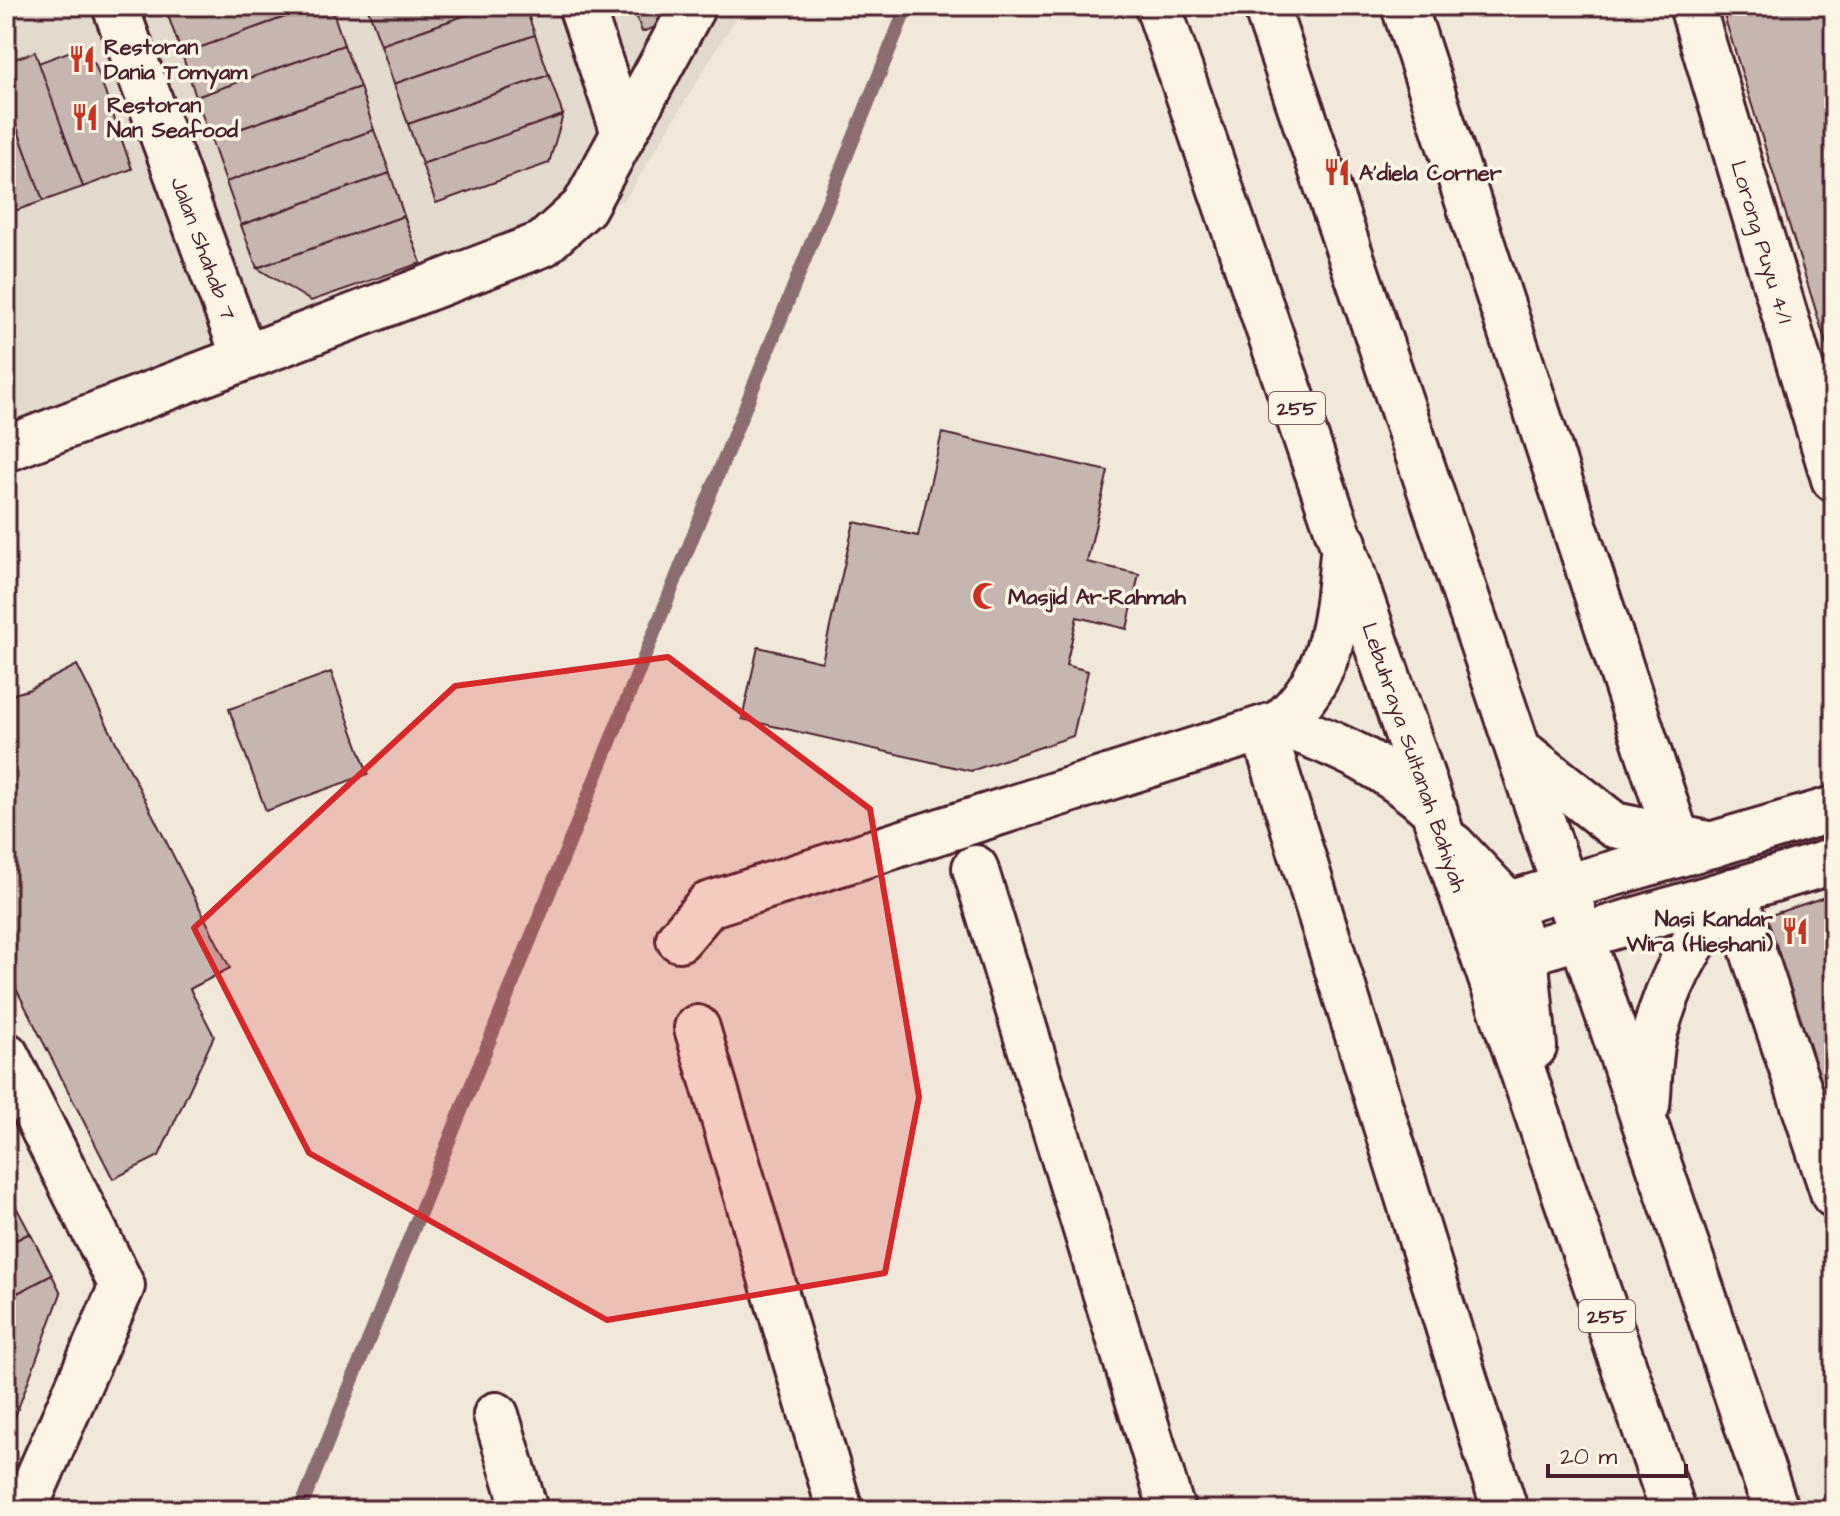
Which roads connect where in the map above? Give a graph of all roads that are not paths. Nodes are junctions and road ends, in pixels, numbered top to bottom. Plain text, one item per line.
1 (115, 6) edge
2 (581, 6) edge
3 (693, 6) edge
4 (1158, 6) edge
5 (1266, 6) edge
6 (1404, 6) edge
7 (1692, 6) edge
8 (623, 130) junction
9 (244, 356) junction
10 (6, 449) edge
11 (1834, 479) edge
12 (1344, 543) junction
13 (1272, 726) junction
14 (1520, 751) junction
15 (1834, 809) edge
16 (1440, 824) junction
17 (1695, 842) junction
18 (1834, 861) edge
19 (975, 868) dead end
20 (1567, 887) junction
21 (1733, 891) junction
22 (1508, 904) junction
23 (1584, 936) junction
24 (679, 939) dead end
25 (1525, 953) junction
26 (697, 1028) dead end
27 (6, 1055) edge
28 (1541, 1121) junction
29 (1646, 1122) junction
30 (1834, 1195) edge
31 (496, 1415) dead end
32 (24, 1510) edge
33 (525, 1510) edge
34 (840, 1510) edge
35 (1172, 1510) edge
36 (1505, 1510) edge
37 (1673, 1510) edge
38 (1776, 1510) edge

1 - 9 street, Jalan Shahab 7
2 - 8 street
3 - 8 street
4 - 12 street, Lebuhraya Sultanah Bahiyah / 255
5 - 14 street
6 - 17 street
7 - 11 street, Lorong Puyu 4/1
8 - 9 street
9 - 10 street
12 - 13 street
12 - 16 street, Lebuhraya Sultanah Bahiyah / 255
13 - 16 street
13 - 24 street
13 - 36 street
14 - 17 street
14 - 20 street
15 - 17 street
16 - 22 street
16 - 28 street, Lebuhraya Sultanah Bahiyah / 255
17 - 20 street
18 - 21 street
19 - 35 street
20 - 22 street
20 - 23 street
21 - 23 street
21 - 29 street
21 - 30 street
22 - 25 street
23 - 25 street
23 - 29 street
25 - 28 street
26 - 34 street
27 - 32 street
28 - 37 street, Lebuhraya Sultanah Bahiyah / 255
29 - 38 street
31 - 33 street

